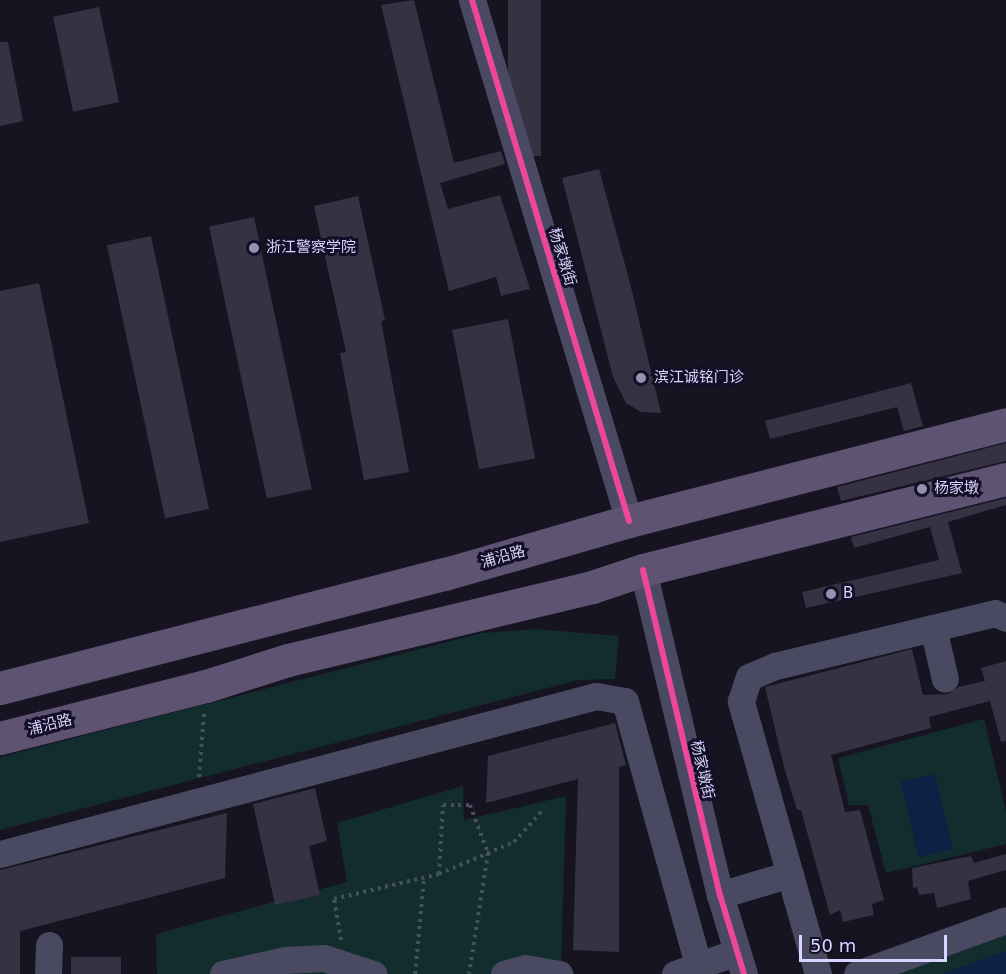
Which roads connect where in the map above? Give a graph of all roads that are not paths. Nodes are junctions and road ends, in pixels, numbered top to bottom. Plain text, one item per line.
1 (472, 0) edge
2 (1006, 424) edge
3 (1006, 479) edge
4 (629, 521) junction
5 (643, 570) junction
6 (1006, 618) edge
7 (933, 628) junction
8 (945, 679) dead end
9 (0, 688) edge
10 (0, 738) edge
11 (0, 854) edge
12 (790, 874) junction
13 (720, 895) junction
14 (1006, 920) edge
15 (49, 945) dead end
16 (740, 963) edge
17 (687, 969) edge
18 (48, 974) edge
19 (223, 974) edge
20 (373, 974) edge
21 (504, 974) edge
22 (559, 974) edge
23 (818, 974) edge
24 (857, 974) edge

1 - 4 street, 杨家墩街
2 - 4 main road, 浦沿路
3 - 5 main road, 浦沿路
4 - 9 main road, 浦沿路
5 - 10 main road, 浦沿路
5 - 13 street, 杨家墩街
6 - 7 street
7 - 8 street
7 - 12 street
11 - 17 street
12 - 13 street
12 - 23 street
13 - 16 street, 杨家墩街
14 - 24 street
15 - 18 street
16 - 17 street
19 - 20 street
21 - 22 street

